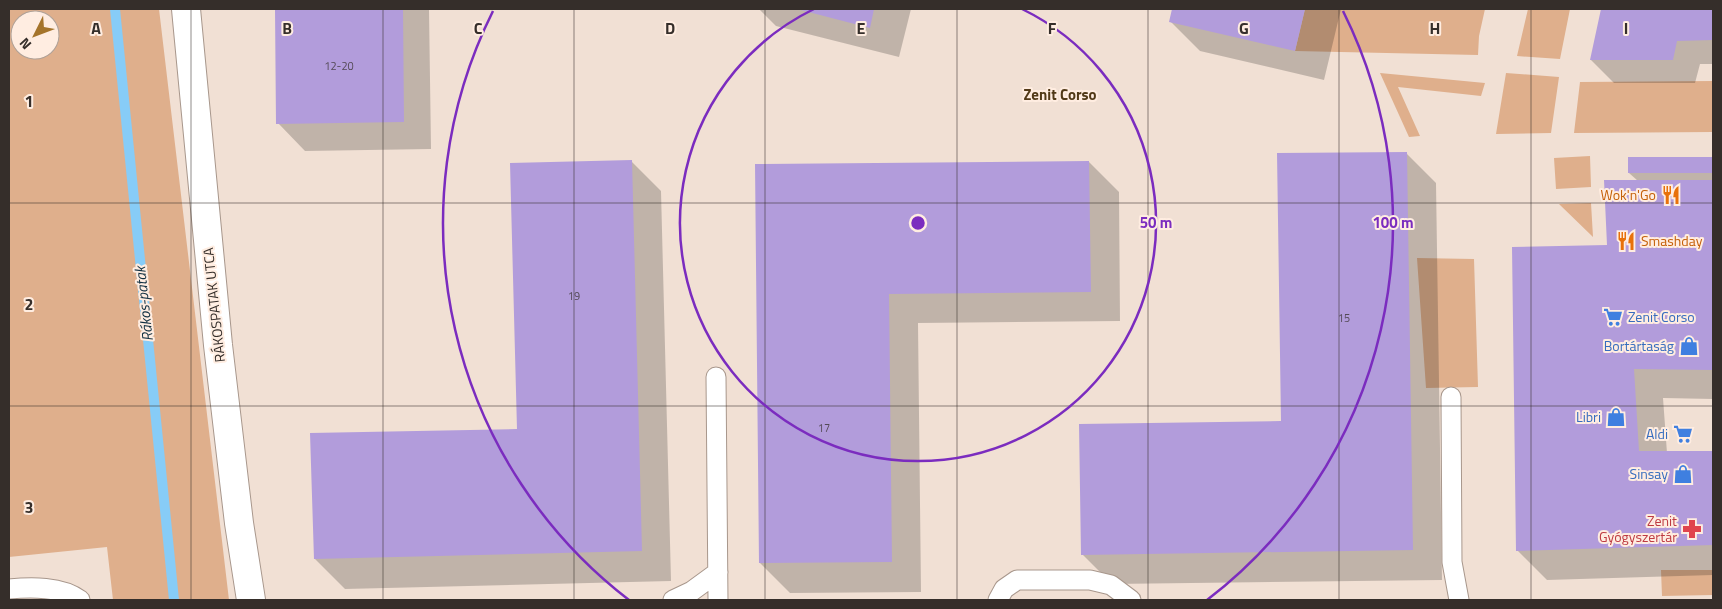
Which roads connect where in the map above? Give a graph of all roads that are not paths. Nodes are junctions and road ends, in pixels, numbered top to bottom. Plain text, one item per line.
1 (186, 9) edge
2 (716, 377) dead end
3 (1452, 398) dead end
4 (718, 572) junction
5 (9, 589) edge
6 (80, 600) edge
7 (251, 600) edge
8 (673, 600) edge
9 (718, 600) edge
10 (998, 600) edge
11 (1131, 600) edge
12 (1459, 600) edge

1 - 7 street, RÁKOSPATAK UTCA
2 - 4 lane
3 - 12 lane
4 - 8 lane
4 - 9 lane
5 - 6 lane
10 - 11 lane

